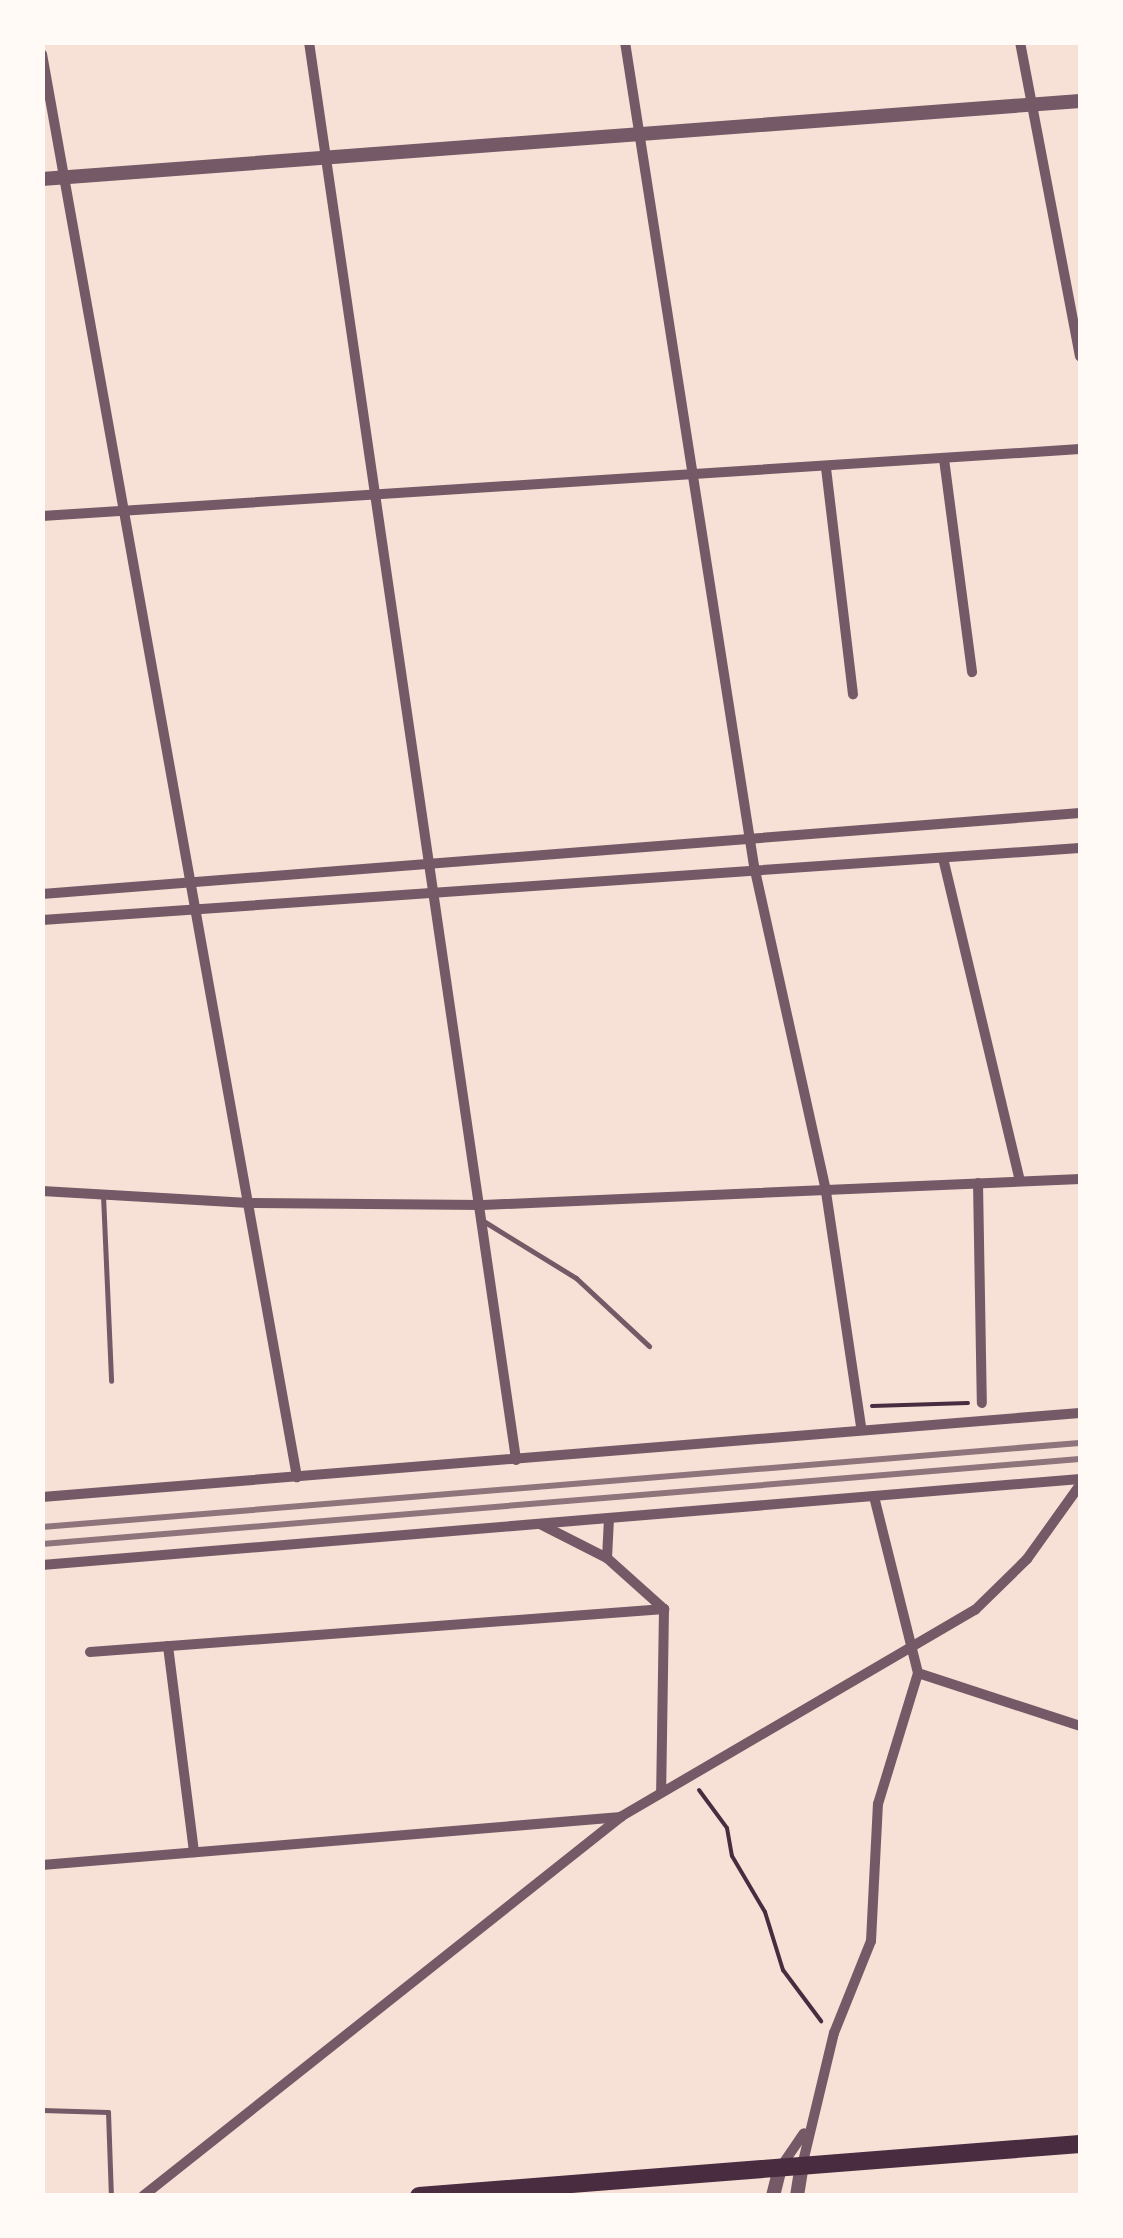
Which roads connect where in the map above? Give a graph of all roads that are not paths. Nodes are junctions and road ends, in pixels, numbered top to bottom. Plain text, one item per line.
1 (308, 42) edge
2 (625, 42) edge
3 (1020, 42) edge
4 (42, 54) edge
5 (1080, 100) edge
6 (1033, 104) junction
7 (635, 137) junction
8 (328, 160) junction
9 (68, 177) junction
10 (42, 179) edge
11 (1080, 356) edge
12 (1080, 449) edge
13 (944, 459) junction
14 (826, 468) junction
15 (697, 478) junction
16 (378, 496) junction
17 (126, 510) junction
18 (42, 516) edge
19 (972, 672) dead end
20 (853, 694) dead end
21 (1080, 814) edge
22 (751, 838) junction
23 (1080, 848) edge
24 (942, 858) junction
25 (430, 864) junction
26 (754, 866) junction
27 (192, 883) junction
28 (434, 889) junction
29 (42, 894) edge
30 (196, 908) junction
31 (42, 920) edge
32 (1080, 1179) edge
33 (1020, 1181) junction
34 (978, 1183) junction
35 (42, 1190) edge
36 (826, 1192) junction
37 (103, 1194) junction
38 (249, 1202) junction
39 (483, 1205) junction
40 (485, 1222) junction
41 (649, 1346) dead end
42 (111, 1381) dead end
43 (982, 1403) dead end
44 (1080, 1412) edge
45 (861, 1426) junction
46 (516, 1460) junction
47 (297, 1477) junction
48 (1080, 1482) edge
49 (874, 1496) junction
50 (42, 1497) edge
51 (609, 1518) junction
52 (540, 1524) junction
53 (607, 1558) junction
54 (42, 1565) edge
55 (664, 1609) junction
56 (168, 1646) junction
57 (90, 1652) dead end
58 (912, 1652) junction
59 (918, 1672) junction
60 (1080, 1726) edge
61 (661, 1790) junction
62 (622, 1816) junction
63 (194, 1852) junction
64 (42, 1865) edge
65 (42, 2110) edge
66 (807, 2128) junction
67 (1080, 2144) edge
68 (802, 2166) junction
69 (780, 2168) junction
70 (111, 2196) edge
71 (143, 2196) edge
72 (419, 2196) edge
73 (774, 2196) edge
74 (797, 2196) edge

1 - 8 street
2 - 7 street
3 - 6 street
4 - 9 street
5 - 6 street
6 - 7 street
6 - 11 street
7 - 8 street
7 - 15 street
8 - 9 street
8 - 16 street
9 - 10 street
9 - 17 street
12 - 13 street
13 - 14 street
13 - 19 street
14 - 15 street
14 - 20 street
15 - 16 street
15 - 22 street
16 - 17 street
16 - 25 street
17 - 18 street
17 - 27 street
21 - 22 street
22 - 25 street
22 - 26 street
23 - 24 street
24 - 26 street
24 - 33 street
25 - 27 street
25 - 28 street
26 - 28 street
26 - 36 street
27 - 29 street
27 - 30 street
28 - 30 street
28 - 39 street
30 - 31 street
30 - 38 street
32 - 33 street
33 - 34 street
34 - 36 street
34 - 43 street
35 - 37 street
36 - 39 street
36 - 45 street
37 - 38 street
37 - 42 lane
38 - 39 street
38 - 47 street
39 - 40 street
40 - 41 lane
40 - 46 street
44 - 45 street
45 - 46 street
46 - 47 street
47 - 50 street
48 - 49 street
48 - 58 street
49 - 51 street
49 - 58 street
51 - 52 street
51 - 53 street
52 - 53 street
52 - 54 street
53 - 55 street
55 - 56 street
55 - 61 street
56 - 57 street
56 - 63 street
58 - 59 street
58 - 61 street
59 - 60 street
59 - 66 street
61 - 62 street
62 - 63 street
62 - 71 street
63 - 64 street
65 - 70 lane
66 - 68 street
66 - 69 street
67 - 68 main road
68 - 69 main road
68 - 74 street
69 - 72 main road
69 - 73 street

